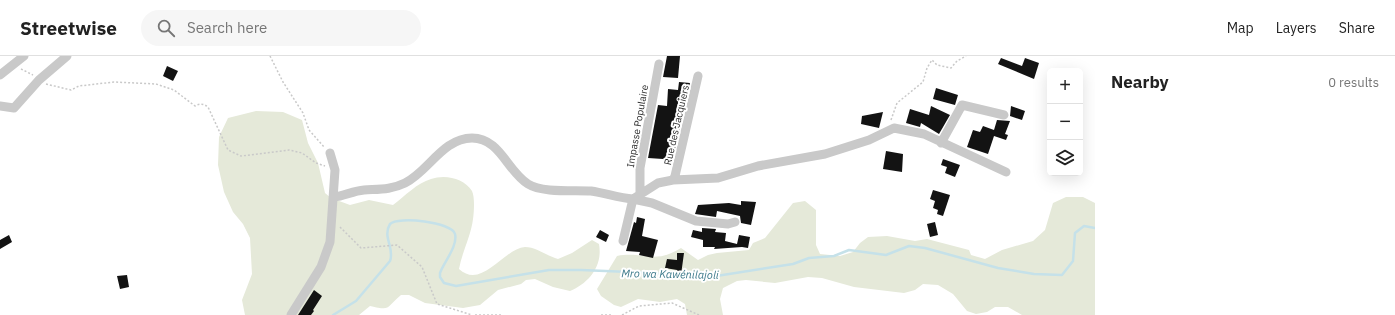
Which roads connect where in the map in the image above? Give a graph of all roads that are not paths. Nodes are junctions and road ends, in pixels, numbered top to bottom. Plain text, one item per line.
1 (24, 56) edge
2 (67, 56) edge
3 (659, 64) dead end
4 (0, 75) edge
5 (698, 76) dead end
6 (0, 106) edge
7 (1004, 115) dead end
8 (941, 143) junction
9 (330, 153) road end
10 (1006, 172) dead end
11 (673, 180) junction
12 (636, 196) junction
13 (334, 197) junction
14 (735, 222) dead end
15 (623, 241) dead end
16 (291, 315) edge

1 - 4 lane
2 - 6 lane
3 - 12 lane, Impasse Populaire
5 - 11 lane, Rue des Jacquiers
7 - 8 lane
8 - 10 lane
8 - 11 lane
9 - 13 lane
11 - 12 lane, Rue des Jacquiers
12 - 13 lane
12 - 14 lane
12 - 15 lane, Impasse Populaire
13 - 16 lane

